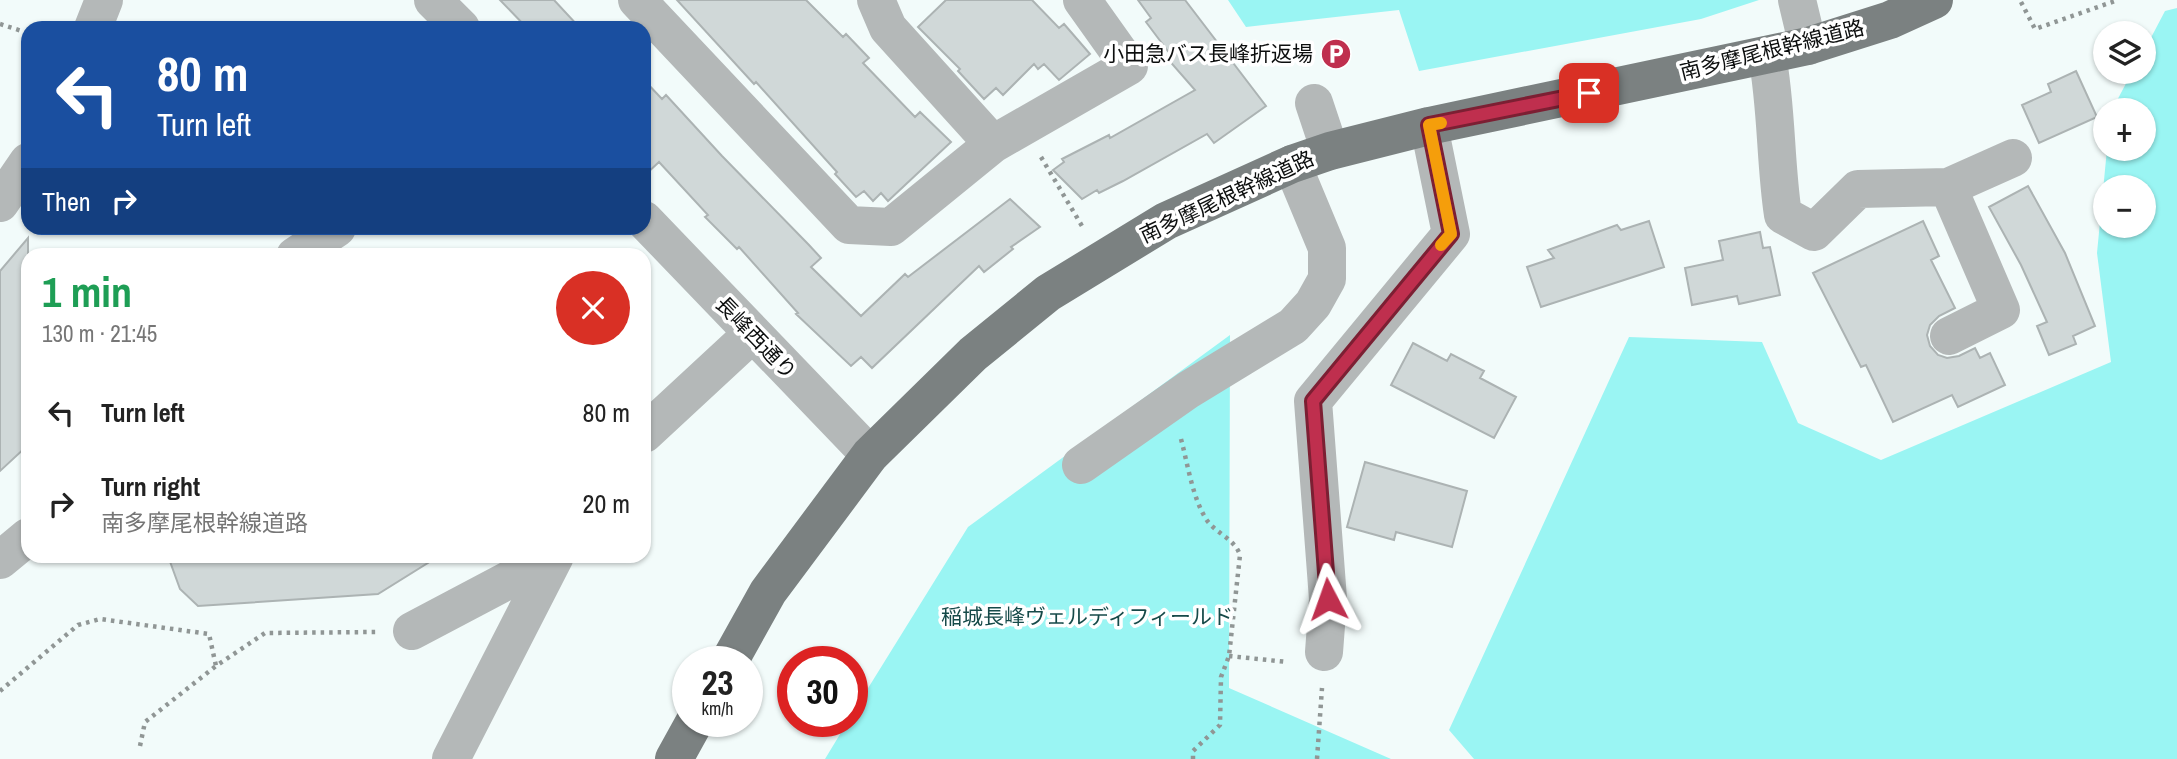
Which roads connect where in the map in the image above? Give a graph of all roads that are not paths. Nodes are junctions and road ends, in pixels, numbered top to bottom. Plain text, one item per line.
1 (103, 0) edge
2 (433, 0) edge
3 (637, 0) edge
4 (876, 0) edge
5 (1082, 0) edge
6 (1797, 0) edge
7 (1934, 0) edge
8 (96, 21) edge
9 (454, 21) edge
10 (1808, 46) junction
11 (1767, 55) junction
12 (1314, 103) dead end
13 (1429, 125) junction
14 (1008, 135) junction
15 (1330, 150) junction
16 (2013, 158) dead end
17 (1292, 164) junction
18 (21, 172) edge
19 (1948, 187) junction
20 (0, 203) edge
21 (651, 227) edge
22 (326, 235) edge
23 (307, 248) edge
24 (752, 334) junction
25 (1949, 336) dead end
26 (651, 428) edge
27 (870, 455) junction
28 (1081, 465) dead end
29 (21, 543) edge
30 (0, 560) edge
31 (542, 563) edge
32 (551, 563) edge
33 (412, 631) road end
34 (738, 646) edge
35 (1310, 657) road end
36 (686, 737) edge
37 (451, 759) edge
38 (674, 759) edge

1 - 8 street
2 - 9 street
3 - 14 street
4 - 14 street
5 - 14 street
6 - 10 street
7 - 10 main road, 南多摩尾根幹線道路
10 - 11 main road, 南多摩尾根幹線道路
11 - 13 main road, 南多摩尾根幹線道路
11 - 19 street
12 - 15 street
13 - 15 main road, 南多摩尾根幹線道路
13 - 35 street
15 - 17 main road, 南多摩尾根幹線道路
16 - 19 street
17 - 27 main road, 南多摩尾根幹線道路
17 - 28 street
18 - 20 street
19 - 25 street
21 - 24 street, 長峰西通り
22 - 23 street
24 - 26 street
24 - 27 street, 長峰西通り
27 - 34 main road, 南多摩尾根幹線道路
29 - 30 street
31 - 33 street
32 - 37 street
36 - 38 main road

